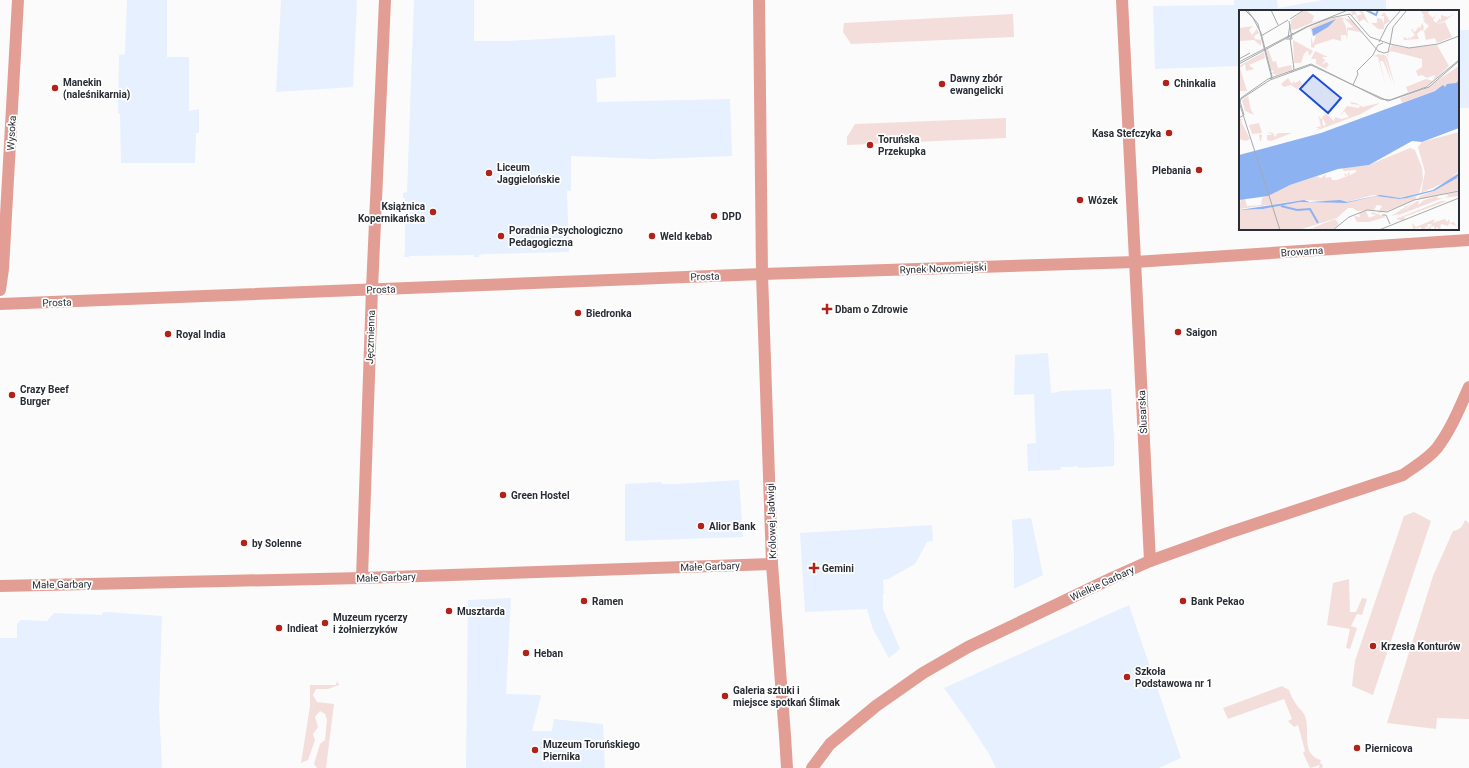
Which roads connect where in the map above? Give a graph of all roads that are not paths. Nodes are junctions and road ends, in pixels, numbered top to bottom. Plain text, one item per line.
1 (18, 0) edge
2 (385, 0) edge
3 (759, 0) edge
4 (1122, 0) edge
5 (1469, 240) edge
6 (1135, 262) junction
7 (762, 274) junction
8 (372, 289) junction
9 (0, 290) edge
10 (0, 304) edge
11 (1469, 387) edge
12 (1150, 561) junction
13 (772, 564) junction
14 (362, 578) junction
15 (0, 586) edge
16 (787, 768) edge
17 (812, 768) edge

1 - 9 street, Wysoka
2 - 8 street, Jęczmienna
3 - 7 street
4 - 6 street
5 - 6 street, Browarna
6 - 7 street, Rynek Nowomiejski
6 - 12 street, Ślusarska
7 - 8 street, Prosta
7 - 13 street, Królowej Jadwigi
8 - 10 street, Prosta
8 - 14 street, Jęczmienna
11 - 12 street, Wielkie Garbary
12 - 17 street, Wielkie Garbary
13 - 14 street, Małe Garbary
13 - 16 street, Królowej Jadwigi
14 - 15 street, Małe Garbary

